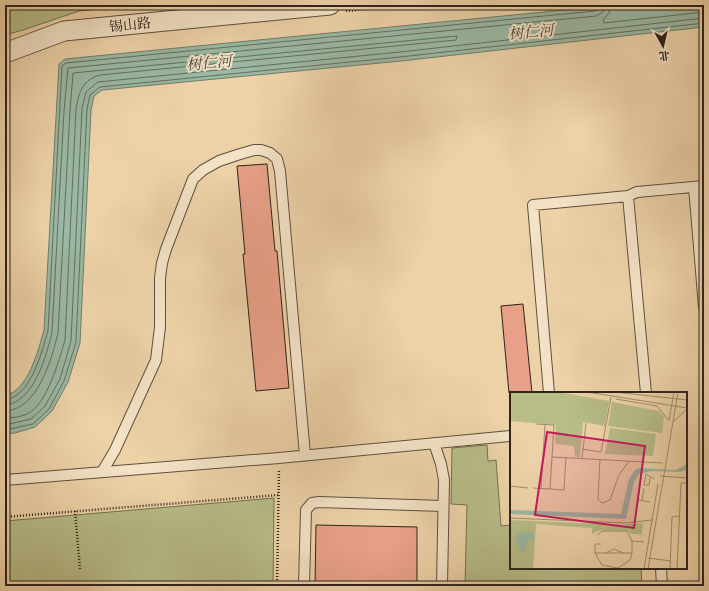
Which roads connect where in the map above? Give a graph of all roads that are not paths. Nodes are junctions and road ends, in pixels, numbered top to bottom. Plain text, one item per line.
1 (233, 5) edge
2 (330, 5) edge
3 (5, 43) edge
4 (5, 52) edge
5 (704, 186) edge
6 (694, 187) junction
7 (628, 196) junction
8 (704, 307) edge
9 (549, 392) edge
10 (646, 392) edge
11 (510, 436) edge
12 (434, 444) junction
13 (305, 455) junction
14 (102, 472) junction
15 (5, 480) edge
16 (443, 506) junction
17 (661, 569) edge
18 (304, 586) edge
19 (442, 586) edge
20 (662, 586) edge

1 - 3 street, 锡山路
2 - 4 street, 锡山路
5 - 6 lane
6 - 7 lane
6 - 8 lane
7 - 9 lane
7 - 10 lane
11 - 12 lane
12 - 13 lane
12 - 16 lane
13 - 14 lane
13 - 14 lane
14 - 15 lane
16 - 18 lane
16 - 19 lane
17 - 20 lane

